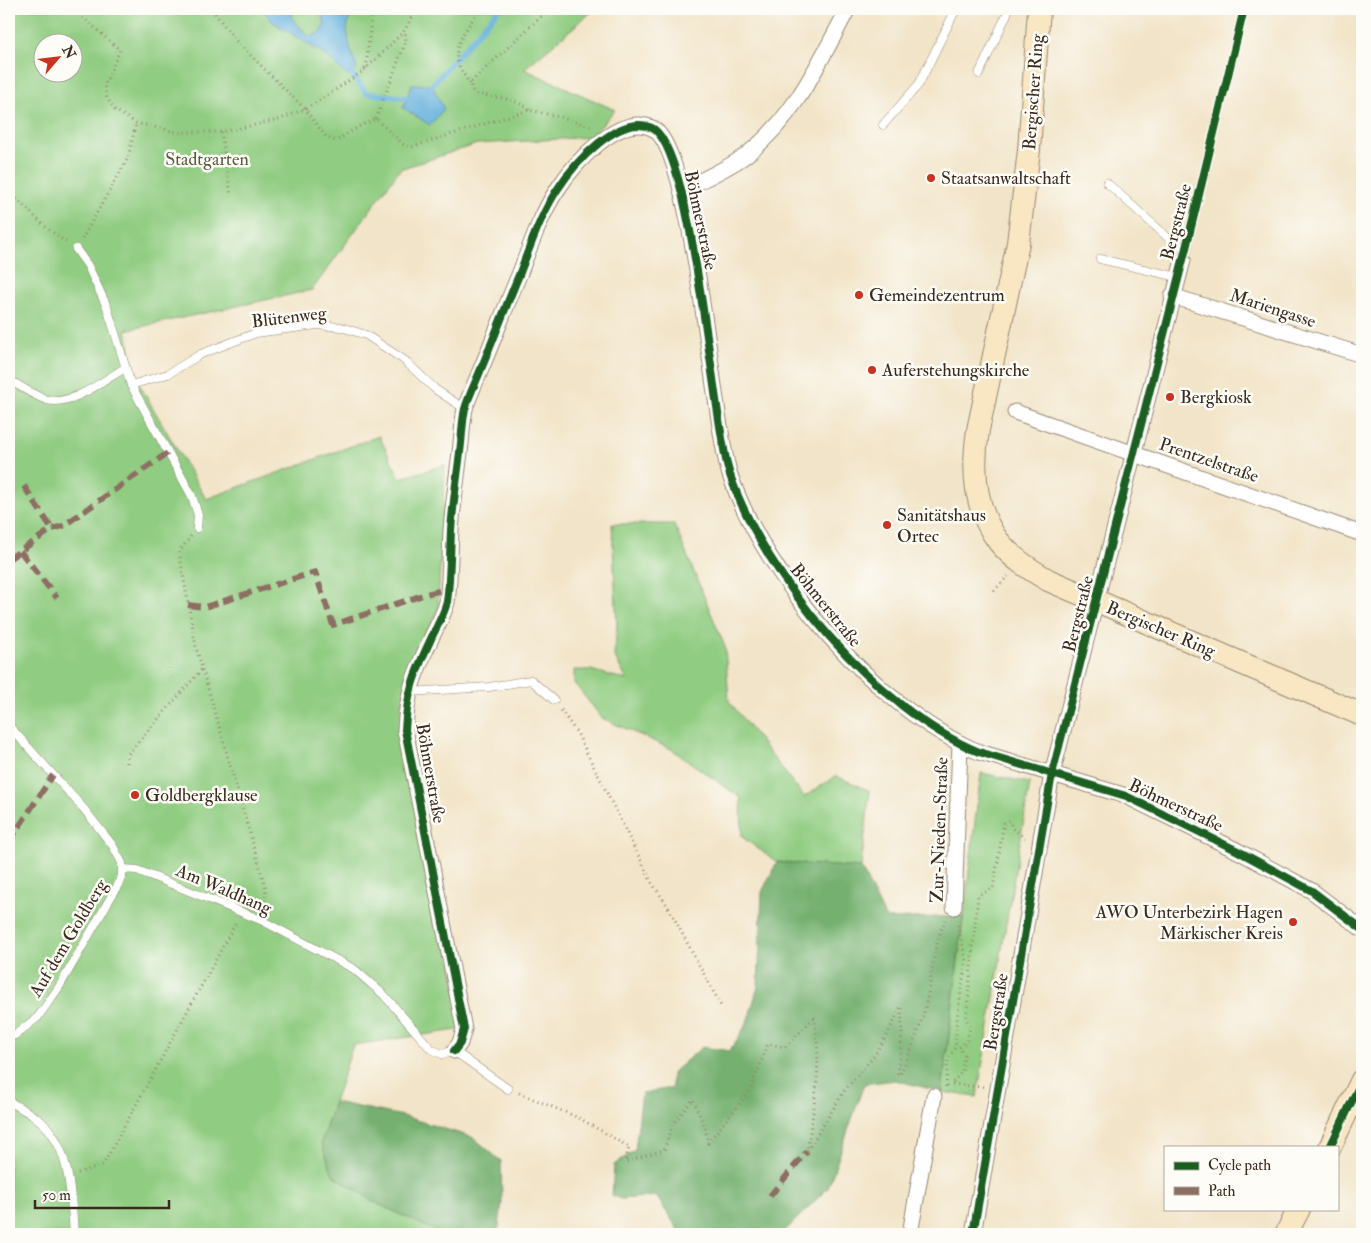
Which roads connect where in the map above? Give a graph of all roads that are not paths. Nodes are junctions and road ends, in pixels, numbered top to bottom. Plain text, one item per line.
1 (848, 9) edge
2 (956, 9) edge
3 (1007, 9) edge
4 (1039, 9) edge
5 (1244, 9) edge
6 (978, 74) dead end
7 (883, 125) dead end
8 (1107, 183) dead end
9 (682, 190) junction
10 (76, 250) road end
11 (1184, 254) junction
12 (1100, 259) dead end
13 (1178, 277) junction
14 (1172, 296) junction
15 (1362, 355) edge
16 (125, 368) junction
17 (9, 380) edge
18 (131, 385) junction
19 (465, 410) junction
20 (1016, 412) dead end
21 (1133, 453) junction
22 (196, 528) road end
23 (1362, 534) edge
24 (1097, 602) junction
25 (409, 692) junction
26 (554, 700) road end
27 (1362, 715) edge
28 (10, 730) edge
29 (960, 744) junction
30 (1052, 774) junction
31 (123, 869) junction
32 (954, 907) road end
33 (1362, 929) edge
34 (9, 1037) edge
35 (454, 1051) junction
36 (1362, 1080) edge
37 (508, 1089) road end
38 (934, 1096) road end
39 (9, 1100) edge
40 (1330, 1146) edge
41 (1298, 1210) edge
42 (74, 1234) edge
43 (910, 1234) edge
44 (973, 1234) edge
45 (1286, 1234) edge

1 - 9 street
2 - 7 lane
3 - 6 lane
4 - 24 main road, Bergischer Ring
5 - 11 lane, Bergstraße
8 - 11 lane
9 - 19 street, Böhmerstraße
9 - 29 street, Böhmerstraße
10 - 16 lane
11 - 13 street, Bergstraße
12 - 13 lane
13 - 14 street, Bergstraße
14 - 15 street, Mariengasse
14 - 21 street, Bergstraße
16 - 17 lane
16 - 18 lane
18 - 19 lane, Blütenweg
18 - 22 lane
19 - 25 street, Böhmerstraße
20 - 21 street, Prentzelstraße
21 - 23 street, Prentzelstraße
21 - 24 street, Bergstraße
24 - 27 main road, Bergischer Ring
24 - 30 street, Bergstraße
25 - 26 lane
25 - 35 street, Böhmerstraße
28 - 31 lane
29 - 30 street, Böhmerstraße
29 - 32 street, Zur-Nieden-Straße
30 - 33 street, Böhmerstraße
30 - 44 street, Bergstraße
31 - 34 lane, Auf dem Goldberg
31 - 35 lane, Am Waldhang
35 - 37 lane
36 - 40 main road
38 - 43 street
39 - 42 lane
41 - 45 main road

